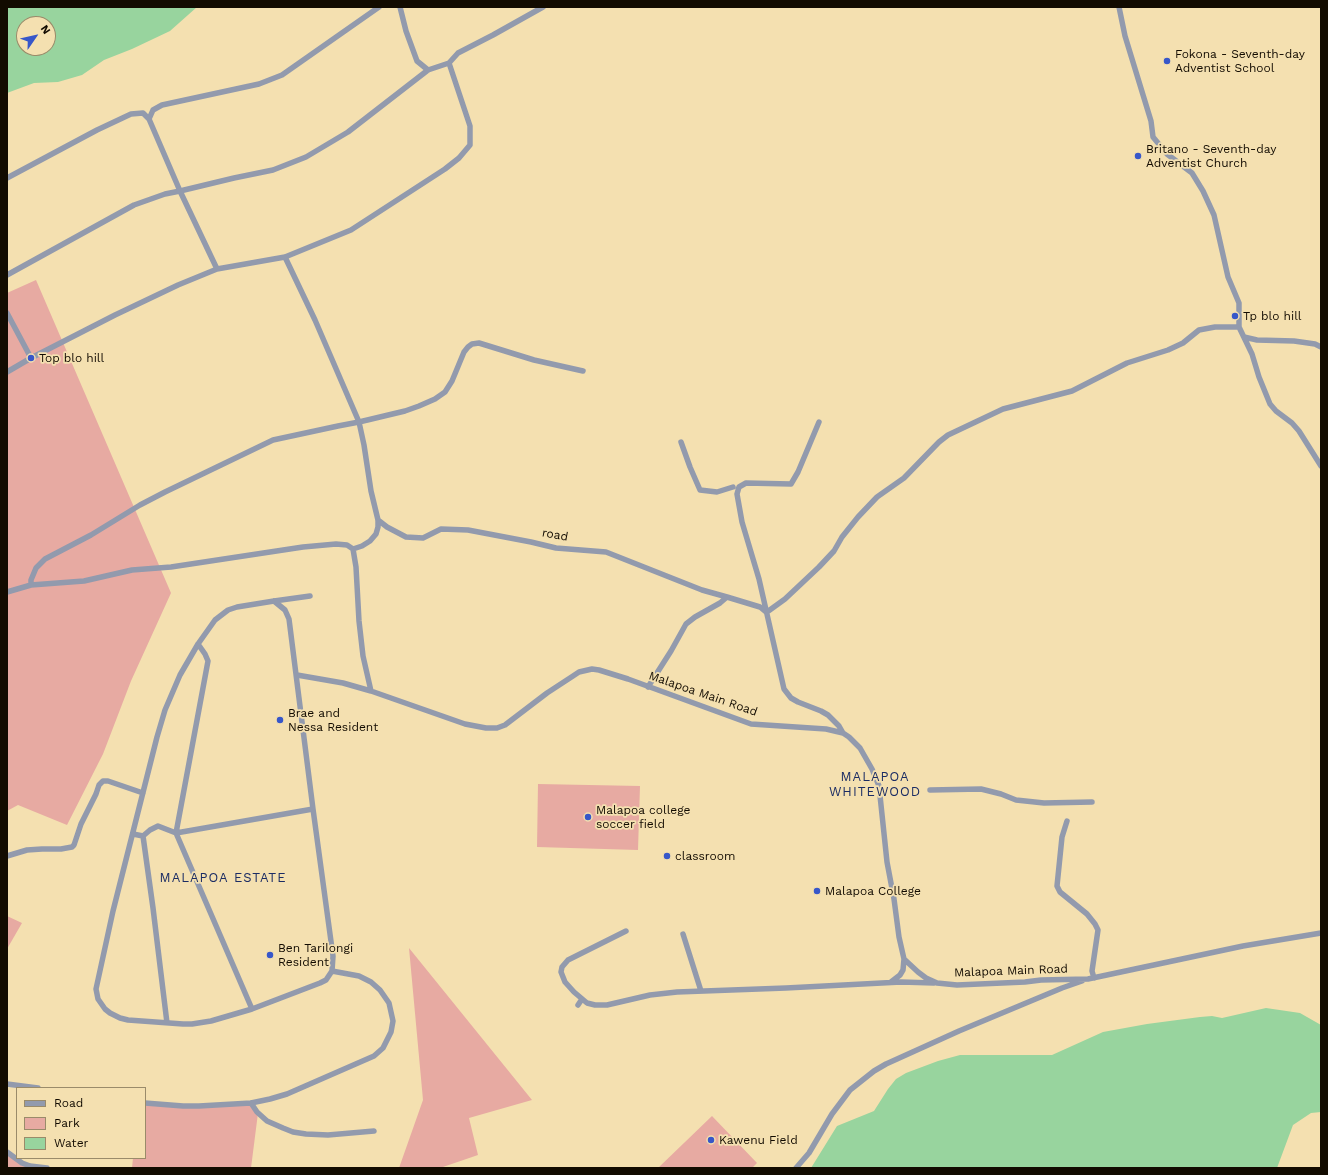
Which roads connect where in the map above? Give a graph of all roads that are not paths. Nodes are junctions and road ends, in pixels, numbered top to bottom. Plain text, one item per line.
1 (379, 7) edge
2 (400, 7) edge
3 (543, 7) edge
4 (1119, 7) edge
5 (450, 63) junction
6 (428, 70) junction
7 (149, 118) junction
8 (7, 178) edge
9 (180, 192) junction
10 (285, 257) junction
11 (217, 270) junction
12 (7, 275) edge
13 (7, 313) edge
14 (1239, 327) junction
15 (1244, 337) junction
16 (1321, 346) edge
17 (31, 358) junction
18 (583, 371) dead end
19 (7, 372) edge
20 (359, 422) junction
21 (820, 422) dead end
22 (681, 442) dead end
23 (1321, 466) edge
24 (733, 488) dead end
25 (378, 520) junction
26 (353, 549) junction
27 (32, 585) junction
28 (7, 592) edge
29 (310, 596) dead end
30 (727, 597) junction
31 (274, 601) junction
32 (767, 612) junction
33 (198, 644) junction
34 (297, 676) junction
35 (648, 687) junction
36 (371, 692) junction
37 (842, 733) junction
38 (930, 790) dead end
39 (143, 793) junction
40 (1092, 802) dead end
41 (313, 809) junction
42 (1067, 821) dead end
43 (176, 833) junction
44 (133, 834) junction
45 (142, 836) junction
46 (7, 856) edge
47 (626, 931) dead end
48 (1321, 933) edge
49 (683, 934) dead end
50 (904, 959) junction
51 (332, 971) junction
52 (1091, 979) junction
53 (937, 983) junction
54 (886, 984) junction
55 (701, 991) junction
56 (582, 999) junction
57 (578, 1005) dead end
58 (252, 1008) junction
59 (167, 1023) junction
60 (7, 1084) edge
61 (30, 1087) edge
62 (146, 1103) edge
63 (251, 1103) junction
64 (374, 1131) dead end
65 (7, 1152) edge
66 (16, 1159) edge
67 (17, 1159) edge
68 (48, 1168) edge
69 (796, 1168) edge

1 - 7 street
2 - 6 street
3 - 5 street
4 - 14 street
5 - 6 street
5 - 10 street
6 - 9 street
7 - 8 street
7 - 9 street
9 - 11 street
9 - 12 street
10 - 11 street
10 - 20 street
11 - 17 street
13 - 17 street
14 - 15 street
14 - 32 street
15 - 16 street
15 - 23 street
17 - 19 street
18 - 20 street
20 - 25 street
20 - 27 street
21 - 32 street
22 - 24 street
25 - 26 street
25 - 30 street, road
26 - 27 street
26 - 36 street
27 - 28 street
29 - 31 street
30 - 32 street, road
30 - 35 street
31 - 33 street
31 - 34 street
32 - 37 street
33 - 39 street
33 - 43 street
34 - 36 street, Malapoa Main Road
34 - 41 street
35 - 36 street, Malapoa Main Road
35 - 37 street, Malapoa Main Road
37 - 50 street, Malapoa Main Road
38 - 40 street
39 - 44 street
39 - 46 street
41 - 43 street
41 - 51 street
42 - 52 street
43 - 45 street
43 - 58 street
44 - 45 street
44 - 59 street
45 - 59 street
47 - 56 street
48 - 52 street, Malapoa Main Road
49 - 55 street
50 - 53 street, Malapoa Main Road
50 - 54 street
51 - 58 street
51 - 63 street
52 - 53 street, Malapoa Main Road
52 - 69 street
53 - 54 street
54 - 55 street
55 - 56 street
56 - 57 street
58 - 59 street
60 - 61 street
62 - 63 street
63 - 64 street
65 - 66 street
67 - 68 street

